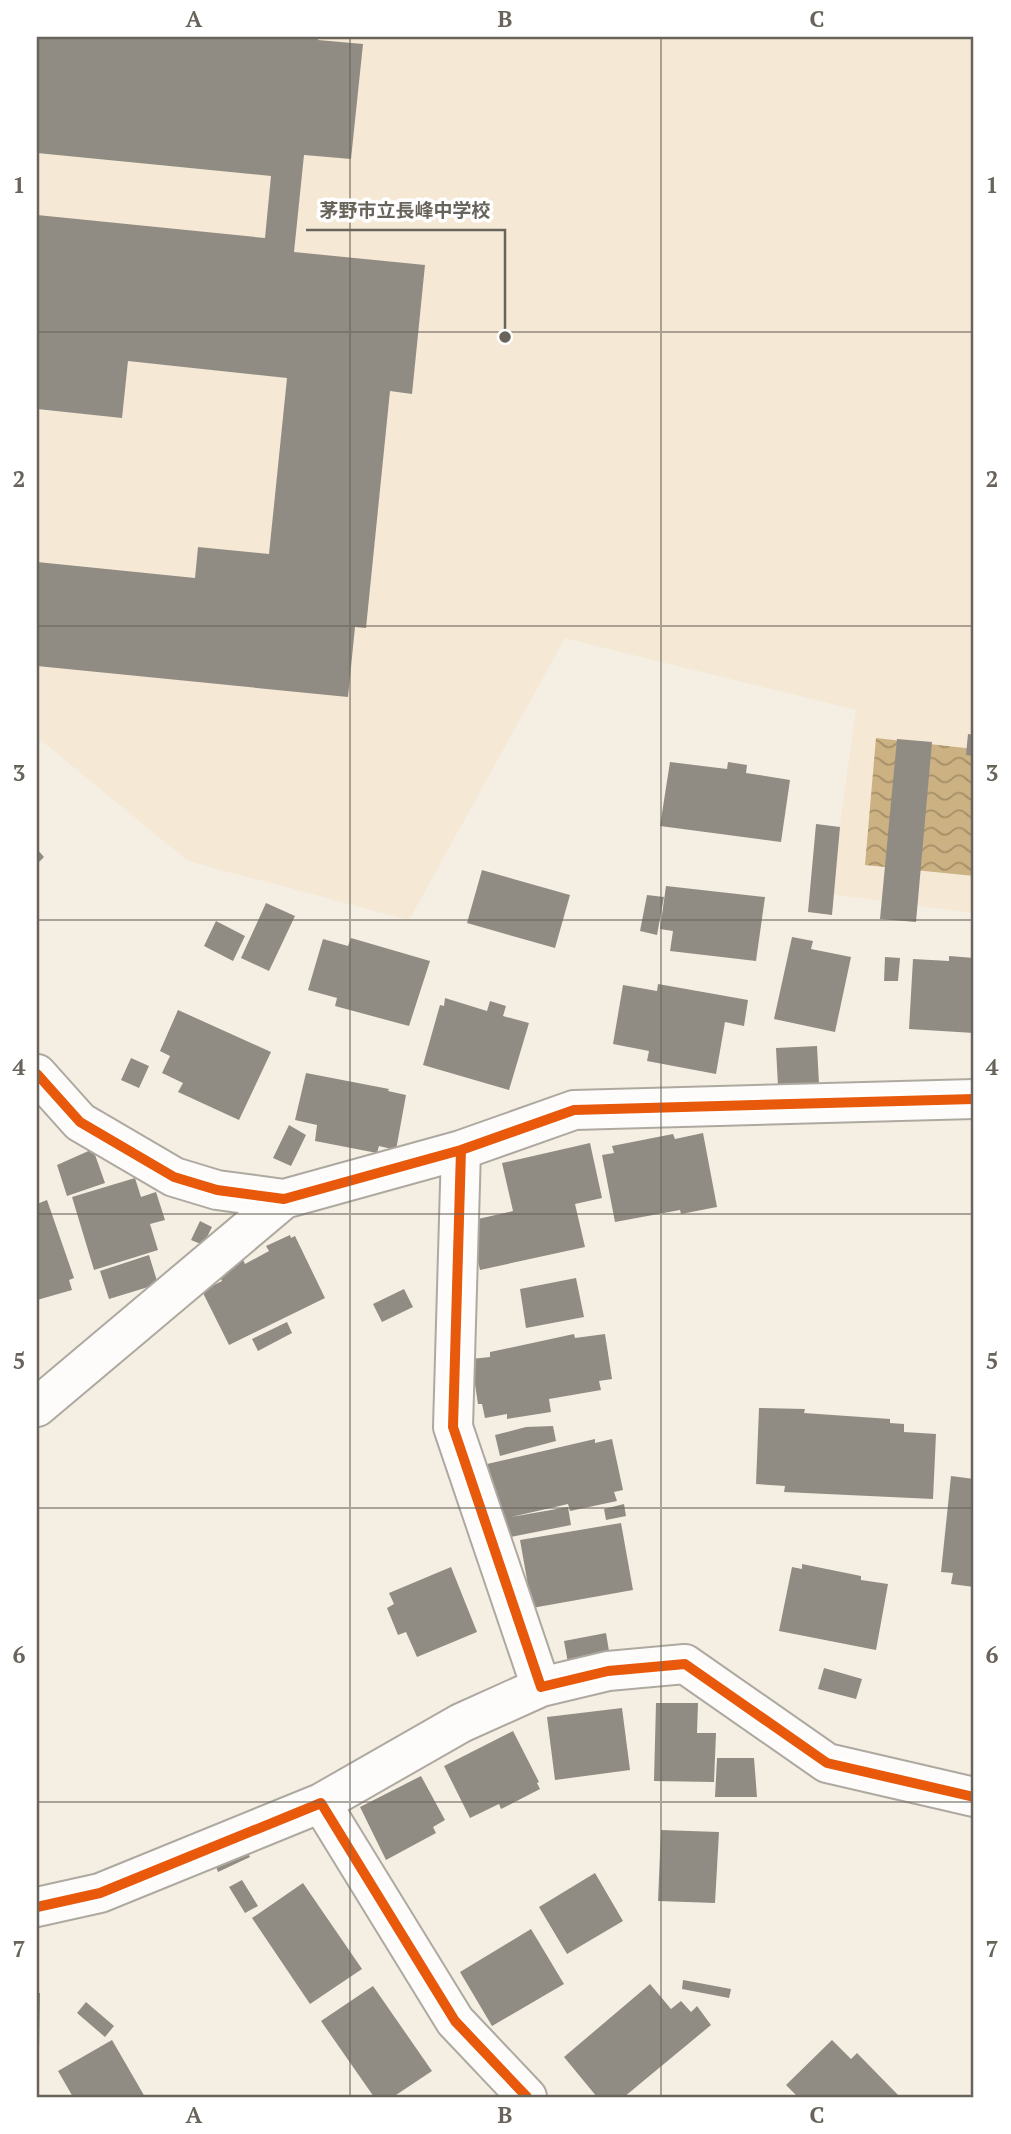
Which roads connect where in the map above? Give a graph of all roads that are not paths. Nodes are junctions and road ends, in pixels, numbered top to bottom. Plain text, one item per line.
1 (37, 1074) edge
2 (974, 1099) edge
3 (461, 1150) junction
4 (284, 1199) junction
5 (37, 1407) edge
6 (541, 1687) junction
7 (974, 1797) edge
8 (321, 1803) junction
9 (37, 1907) edge
10 (527, 2097) edge

1 - 4 street
2 - 3 street
3 - 4 street
3 - 6 street
4 - 5 street
6 - 7 street
6 - 8 street
8 - 9 street
8 - 10 street

